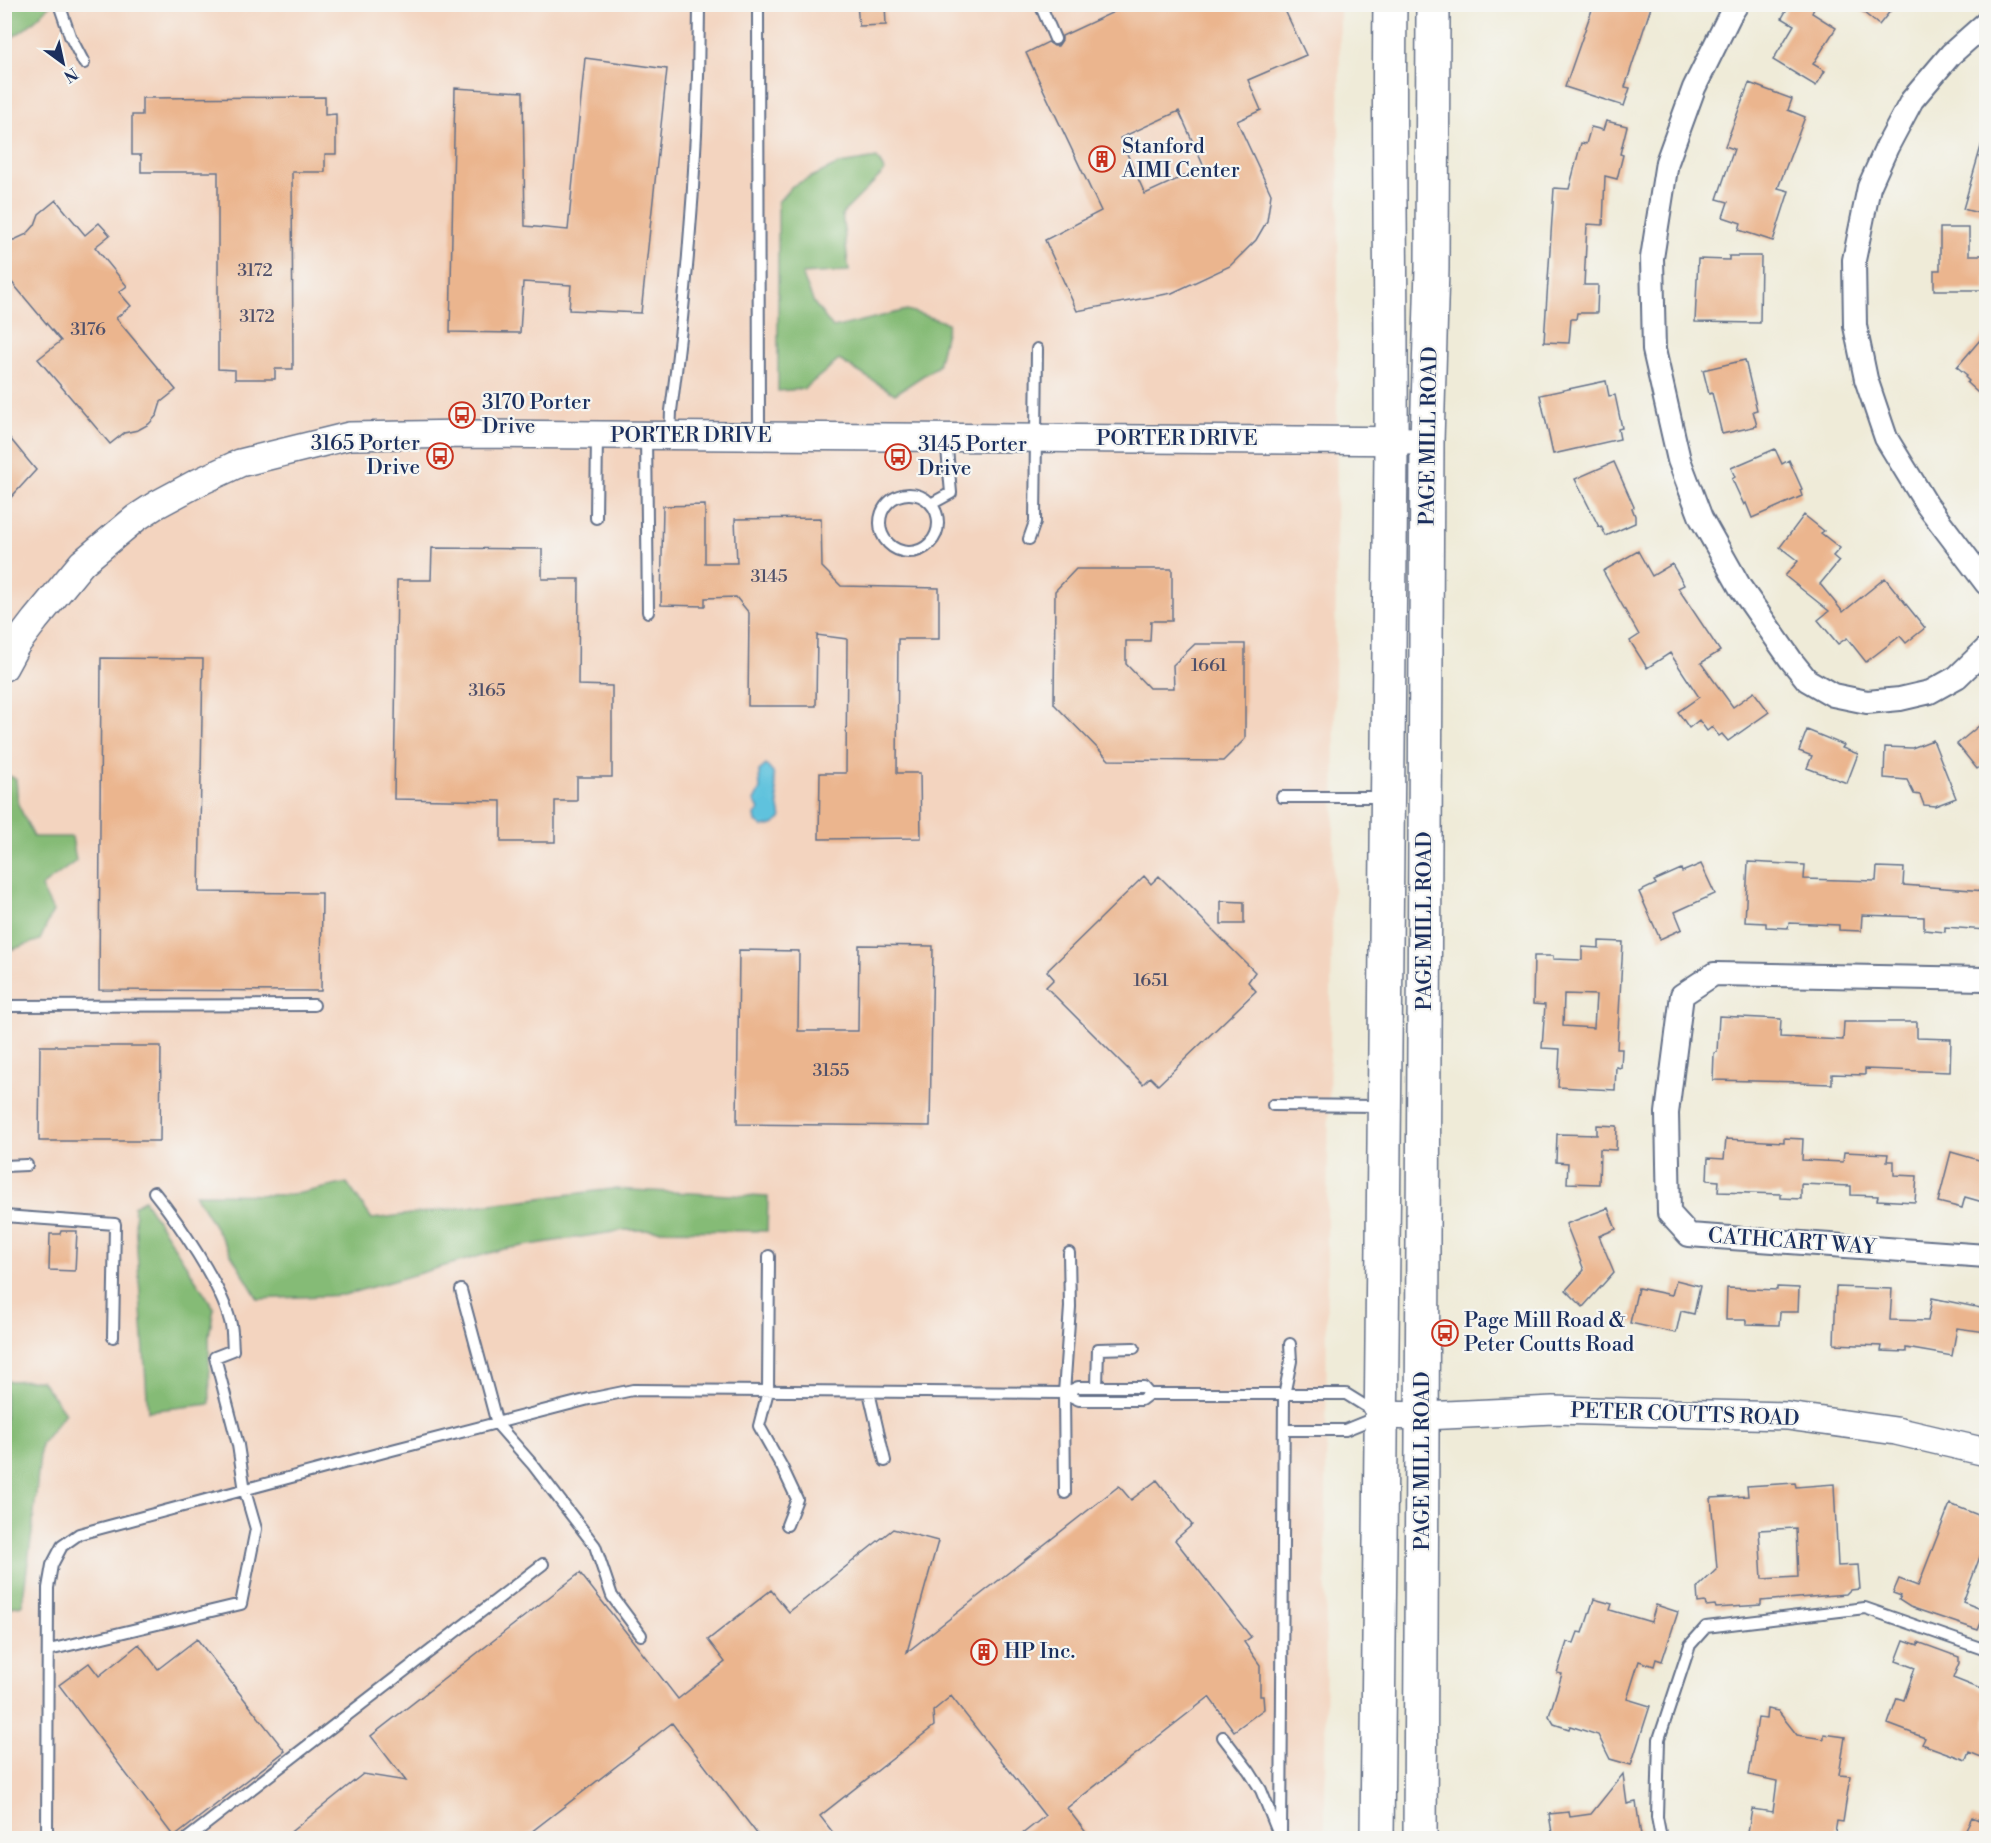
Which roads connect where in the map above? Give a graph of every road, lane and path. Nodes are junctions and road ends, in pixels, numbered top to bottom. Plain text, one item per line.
1 (59, 4) edge
2 (699, 4) edge
3 (758, 4) edge
4 (1040, 4) edge
5 (1390, 4) edge
6 (1433, 4) edge
7 (1737, 4) edge
8 (1979, 4) edge
9 (1986, 14) edge
10 (1986, 23) edge
11 (1055, 39) dead end
12 (84, 63) dead end
13 (1036, 349) dead end
14 (597, 435) junction
15 (658, 436) junction
16 (759, 436) junction
17 (946, 438) junction
18 (1036, 439) junction
19 (1391, 440) junction
20 (1427, 441) junction
21 (931, 504) junction
22 (596, 518) dead end
23 (1029, 539) dead end
24 (1986, 582) edge
25 (648, 612) dead end
26 (1986, 649) edge
27 (4, 667) edge
28 (1282, 797) dead end
29 (1387, 797) junction
30 (1986, 979) edge
31 (314, 1005) dead end
32 (4, 1006) edge
33 (1273, 1105) dead end
34 (1383, 1106) junction
35 (27, 1165) dead end
36 (4, 1166) edge
37 (154, 1192) dead end
38 (4, 1216) edge
39 (1069, 1253) dead end
40 (770, 1256) dead end
41 (1986, 1256) edge
42 (461, 1290) dead end
43 (113, 1336) dead end
44 (1290, 1344) dead end
45 (1134, 1348) dead end
46 (1096, 1386) junction
47 (768, 1391) junction
48 (869, 1392) junction
49 (1064, 1393) junction
50 (1149, 1394) junction
51 (1284, 1395) junction
52 (1380, 1415) junction
53 (1423, 1416) junction
54 (497, 1424) junction
55 (1284, 1430) junction
56 (1986, 1452) edge
57 (885, 1461) dead end
58 (245, 1491) junction
59 (1065, 1493) dead end
60 (787, 1525) dead end
61 (543, 1564) dead end
62 (641, 1635) dead end
63 (49, 1650) junction
64 (1986, 1650) edge
65 (1223, 1737) dead end
66 (47, 1839) edge
67 (188, 1839) edge
68 (1280, 1839) edge
69 (1377, 1839) edge
70 (1420, 1839) edge
71 (1661, 1839) edge

1 - 12 lane
2 - 15 lane
3 - 16 lane
4 - 11 lane
5 - 19 main road, PAGE MILL ROAD
6 - 20 main road, PAGE MILL ROAD
7 - 26 street
8 - 9 street
10 - 24 street
13 - 18 lane
14 - 15 street, PORTER DRIVE
14 - 22 lane
14 - 27 street, PORTER DRIVE
15 - 16 street, PORTER DRIVE
15 - 25 lane
16 - 17 street, PORTER DRIVE
17 - 18 street, PORTER DRIVE
17 - 21 lane
18 - 19 street, PORTER DRIVE
18 - 23 lane
19 - 20 street, PORTER DRIVE
19 - 29 main road, PAGE MILL ROAD
20 - 53 main road, PAGE MILL ROAD
21 - 21 lane
28 - 29 lane
29 - 34 main road, PAGE MILL ROAD
30 - 41 street, CATHCART WAY
31 - 32 lane
33 - 34 lane
34 - 52 main road, PAGE MILL ROAD
35 - 36 lane
37 - 58 lane
38 - 43 lane
39 - 49 lane
40 - 47 lane
42 - 54 lane
44 - 51 lane
45 - 46 lane
46 - 49 lane
46 - 50 lane
47 - 48 lane
47 - 54 lane
47 - 60 lane
48 - 49 lane
48 - 57 lane
49 - 50 lane
49 - 59 lane
50 - 51 lane
51 - 52 lane
51 - 55 lane
52 - 53 street, PETER COUTTS ROAD
52 - 55 lane
52 - 69 main road, PAGE MILL ROAD
53 - 56 street, PETER COUTTS ROAD
53 - 70 main road, PAGE MILL ROAD
54 - 58 lane
54 - 62 lane
55 - 68 lane
58 - 63 lane
58 - 63 lane
61 - 67 lane
63 - 66 lane
64 - 71 lane
65 - 68 lane

